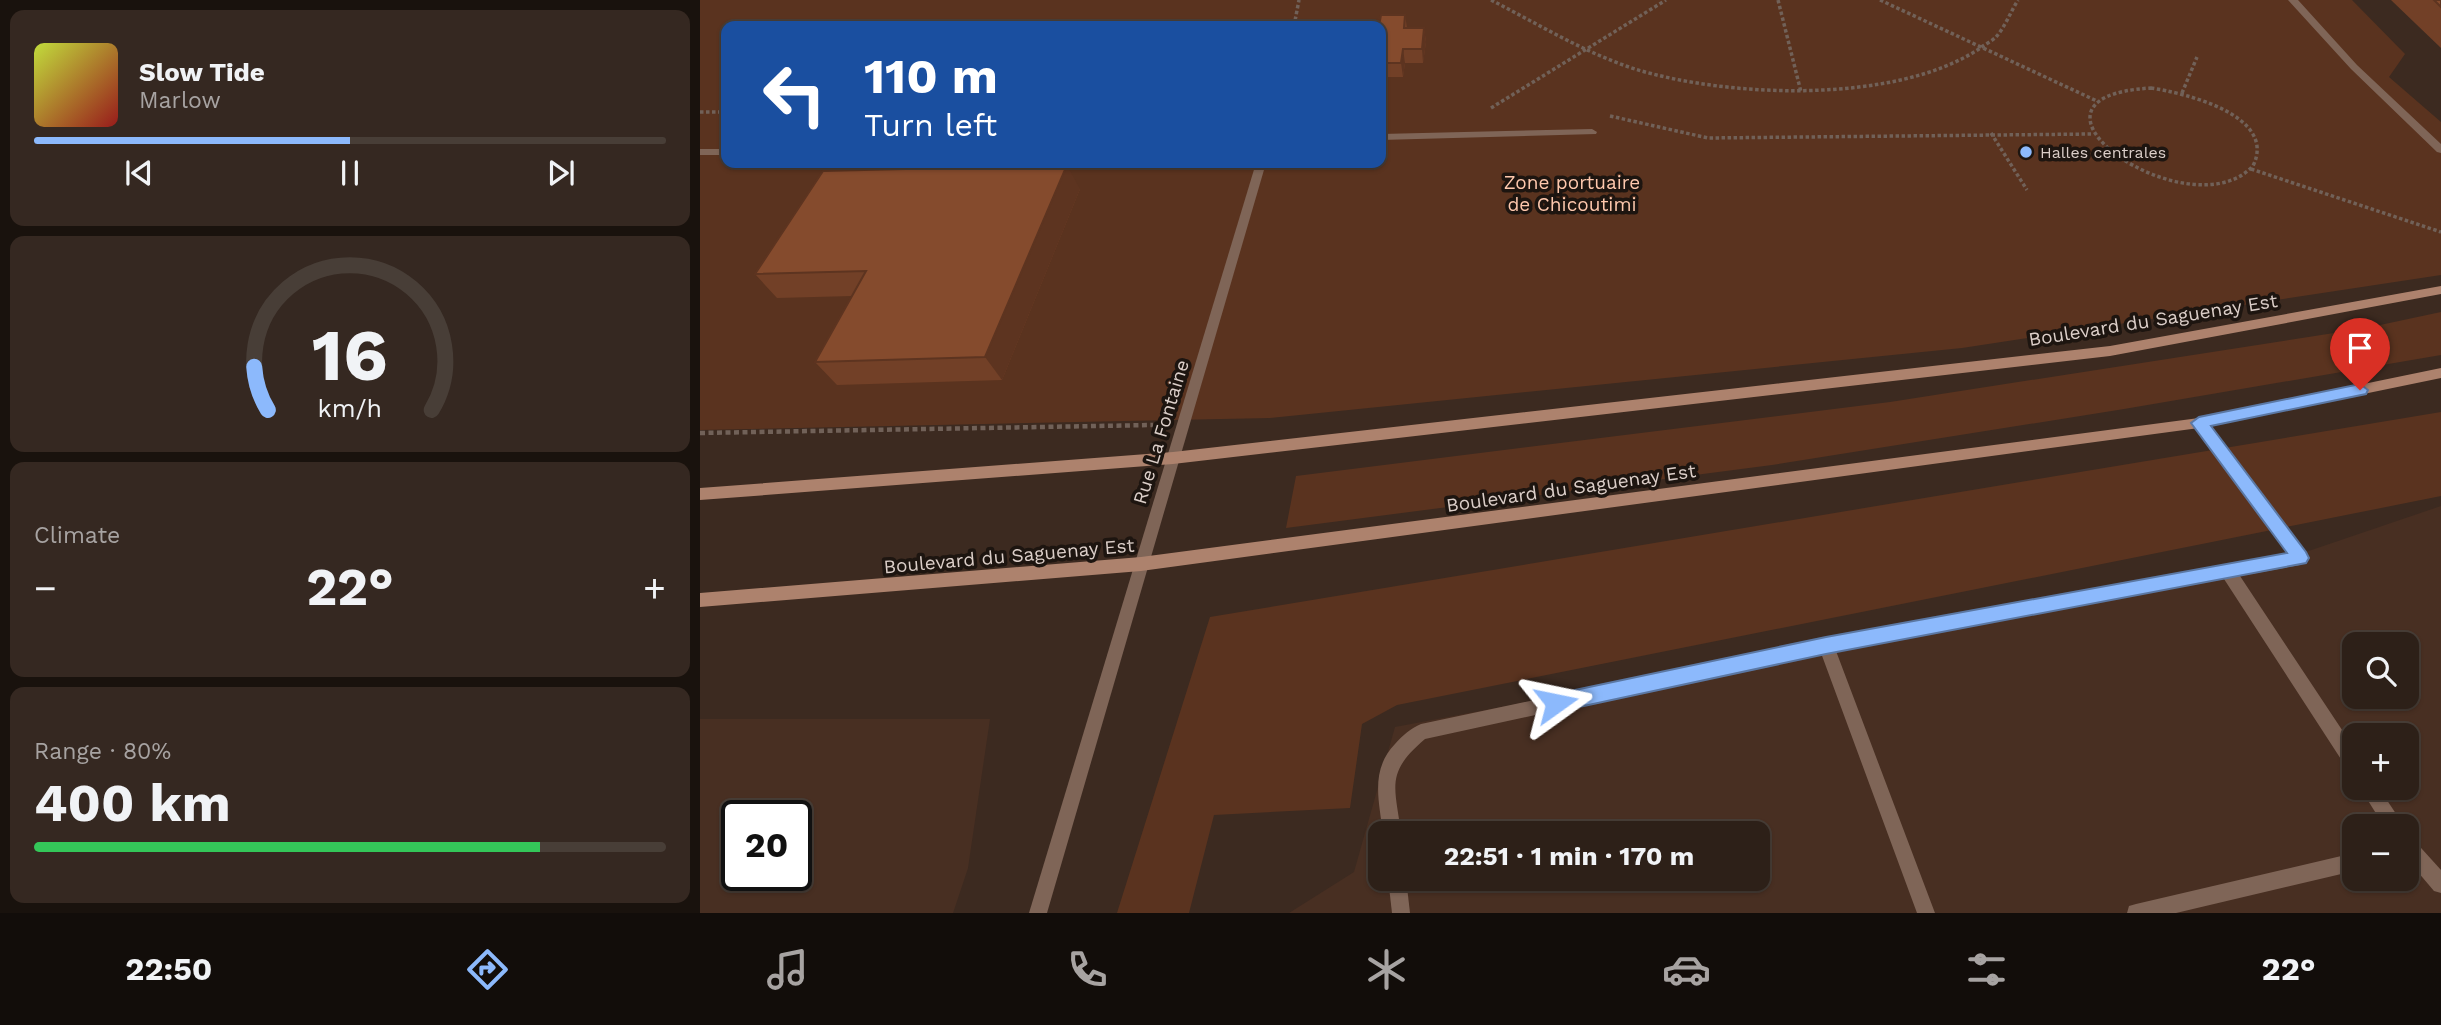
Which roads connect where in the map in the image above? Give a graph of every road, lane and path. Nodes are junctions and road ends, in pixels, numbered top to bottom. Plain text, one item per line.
1 (1298, 0) edge
2 (1491, 0) edge
3 (1666, 0) edge
4 (1778, 0) edge
5 (1880, 0) edge
6 (2018, 0) edge
7 (2292, 0) edge
8 (1295, 21) edge
9 (1588, 49) junction
10 (1984, 49) junction
11 (2197, 57) dead end
12 (1801, 92) junction
13 (2182, 93) junction
14 (2099, 102) junction
15 (1500, 111) dead end
16 (700, 112) edge
17 (721, 112) edge
18 (1605, 115) dead end
19 (1592, 132) dead end
20 (1991, 133) junction
21 (2094, 134) junction
22 (1386, 137) edge
23 (2441, 150) edge
24 (700, 152) edge
25 (721, 152) edge
26 (1260, 168) edge
27 (2251, 169) junction
28 (2027, 190) dead end
29 (2441, 232) edge
30 (2441, 289) edge
31 (2441, 373) edge
32 (2199, 423) junction
33 (1183, 424) junction
34 (700, 433) edge
35 (1173, 458) junction
36 (700, 494) edge
37 (1142, 565) junction
38 (2228, 571) junction
39 (700, 600) edge
40 (1826, 645) junction
41 (2342, 746) edge
42 (1391, 821) edge
43 (2419, 861) edge
44 (2342, 865) edge
45 (2441, 884) edge
46 (1398, 891) edge
47 (1038, 913) edge
48 (1401, 913) edge
49 (1926, 913) edge
50 (2136, 913) edge

1 - 8 path
2 - 9 path
3 - 9 path
4 - 12 path
5 - 10 path
6 - 10 path
7 - 23 street
9 - 12 path
9 - 15 path
10 - 12 path
10 - 14 path
11 - 13 path
13 - 14 path
13 - 27 path
14 - 21 path
16 - 17 path
18 - 20 path
19 - 22 street
20 - 21 path
20 - 28 path
21 - 27 path
24 - 25 street
26 - 33 street, Rue La Fontaine
27 - 29 path
30 - 35 main road, Boulevard du Saguenay Est
31 - 32 main road, Boulevard du Saguenay Est
32 - 37 main road, Boulevard du Saguenay Est
32 - 38 street
33 - 34 path
33 - 35 street, Rue La Fontaine
35 - 36 main road, Boulevard du Saguenay Est
35 - 37 street, Rue La Fontaine
37 - 39 main road, Boulevard du Saguenay Est
37 - 47 street, Rue La Fontaine
38 - 40 street
38 - 41 street
40 - 42 street
40 - 49 street
43 - 45 street
44 - 50 street
46 - 48 street

